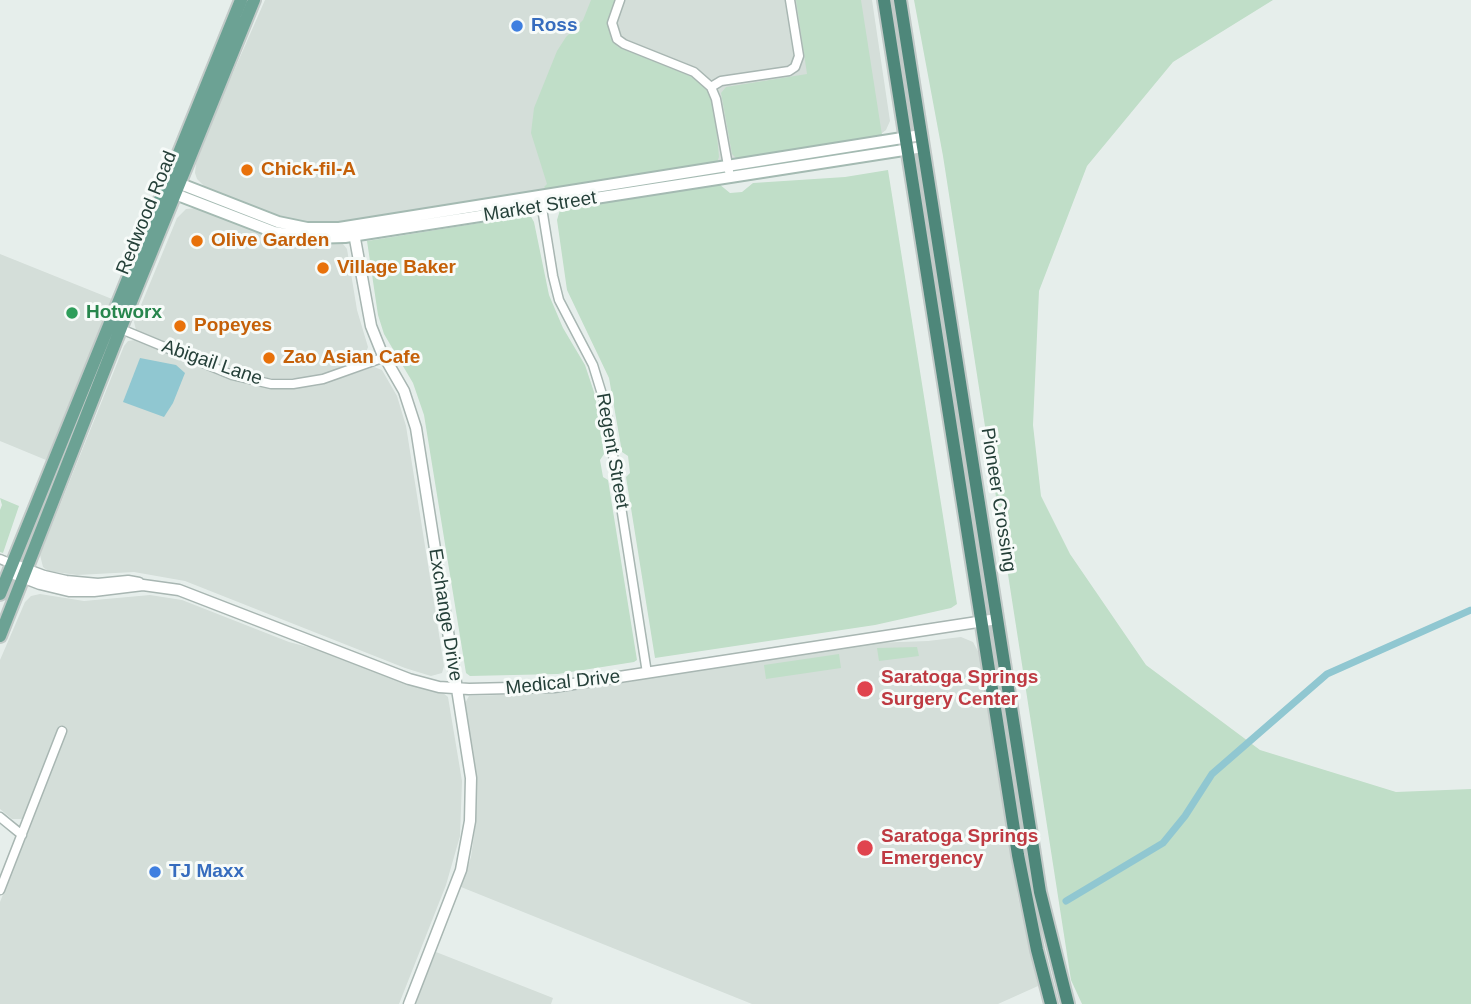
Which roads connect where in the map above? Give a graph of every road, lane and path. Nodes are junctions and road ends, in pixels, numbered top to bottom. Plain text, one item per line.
1 (241, 0) edge
2 (254, 0) edge
3 (620, 0) edge
4 (790, 0) edge
5 (884, 0) edge
6 (900, 0) edge
7 (711, 88) junction
8 (922, 141) junction
9 (906, 144) junction
10 (729, 172) junction
11 (172, 187) junction
12 (541, 202) junction
13 (354, 232) junction
14 (121, 329) junction
15 (385, 357) junction
16 (5, 566) edge
17 (25, 574) junction
18 (0, 593) edge
19 (997, 619) junction
20 (982, 621) junction
21 (0, 636) edge
22 (647, 673) junction
23 (457, 688) junction
24 (62, 731) dead end
25 (0, 817) edge
26 (22, 835) junction
27 (0, 890) edge
28 (409, 1004) edge
29 (1051, 1004) edge
30 (1068, 1004) edge

1 - 11 main road, Redwood Road
2 - 11 main road, Redwood Road
3 - 7 street
4 - 7 street
5 - 9 highway, Pioneer Crossing
6 - 8 highway, Pioneer Crossing
7 - 10 street
8 - 9 main road, Market Street
8 - 19 highway, Pioneer Crossing
9 - 10 main road, Market Street
9 - 20 highway, Pioneer Crossing
10 - 12 main road, Market Street
11 - 13 main road, Market Street
11 - 14 main road, Redwood Road
11 - 16 main road, Redwood Road
12 - 13 main road, Market Street
12 - 22 street, Regent Street
13 - 15 street, Exchange Drive
14 - 15 street, Abigail Lane
14 - 17 main road, Redwood Road
15 - 23 street, Exchange Drive
16 - 17 street, Medical Drive
16 - 18 main road, Redwood Road
17 - 21 main road, Redwood Road
17 - 23 street, Medical Drive
19 - 20 street, Medical Drive
19 - 30 highway, Pioneer Crossing
20 - 22 street, Medical Drive
20 - 29 highway, Pioneer Crossing
22 - 23 street, Medical Drive
23 - 28 street, Exchange Drive
24 - 26 street
25 - 26 street
26 - 27 street

